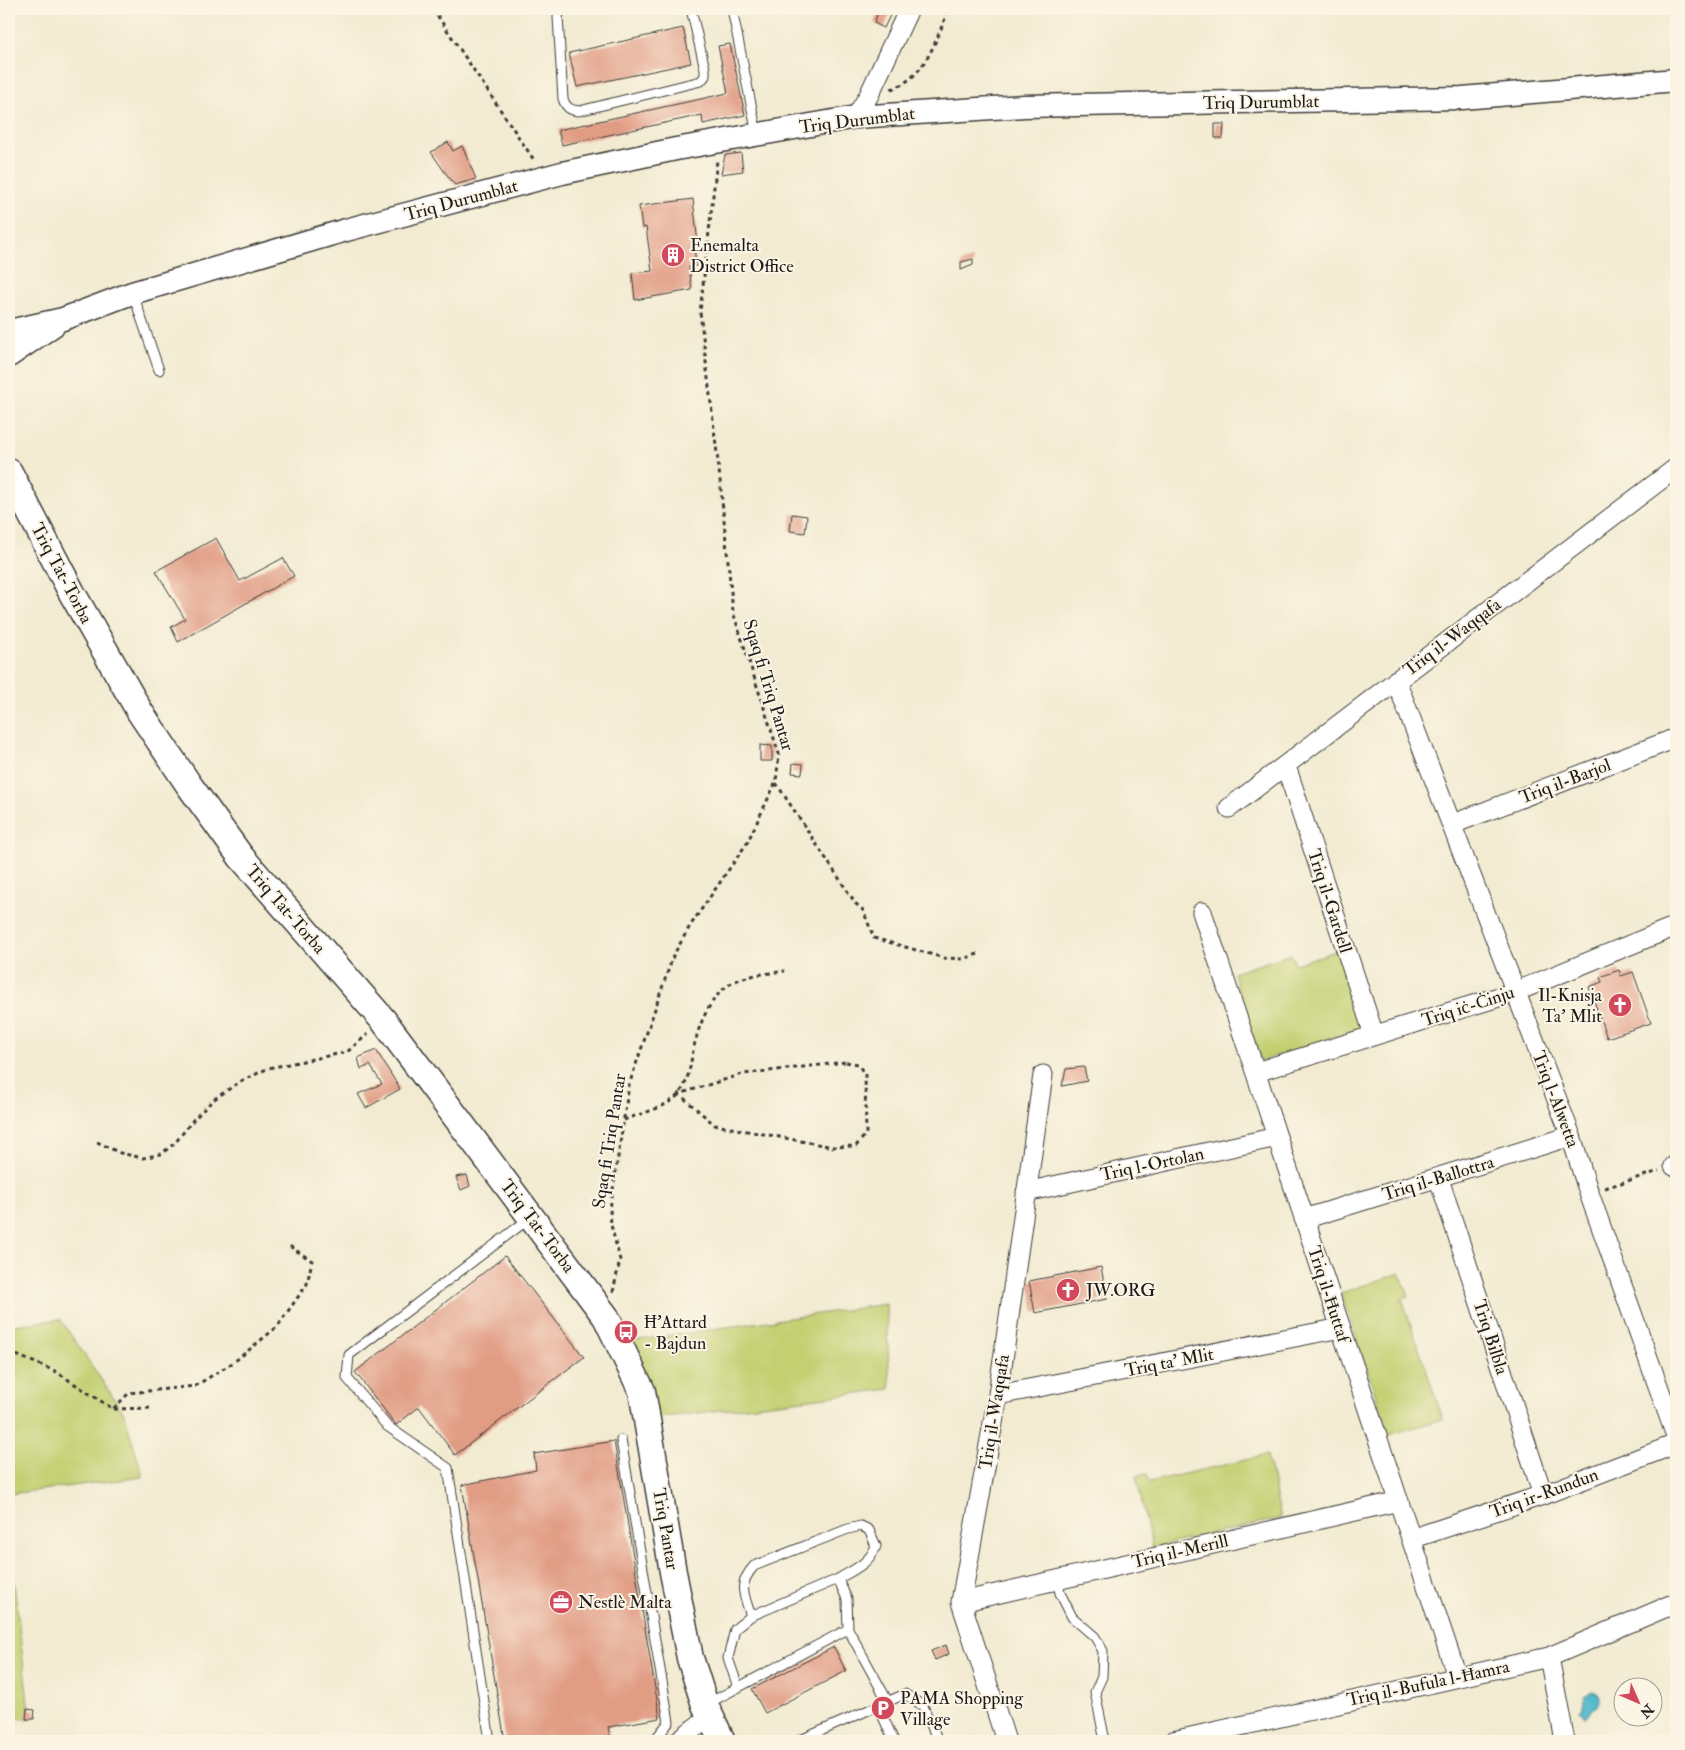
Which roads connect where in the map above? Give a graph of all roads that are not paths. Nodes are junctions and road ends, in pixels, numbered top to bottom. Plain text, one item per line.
1 (561, 9) edge
2 (691, 9) edge
3 (732, 9) edge
4 (909, 9) edge
5 (1676, 80) edge
6 (856, 117) junction
7 (757, 134) junction
8 (132, 293) junction
9 (63, 319) junction
10 (9, 331) edge
11 (9, 356) edge
12 (158, 370) dead end
13 (1676, 468) edge
14 (11, 481) edge
15 (1396, 680) junction
16 (1676, 738) edge
17 (1286, 766) junction
18 (1229, 808) dead end
19 (1453, 824) junction
20 (1202, 912) dead end
21 (1676, 926) edge
22 (1515, 992) junction
23 (1374, 1035) junction
24 (1256, 1072) junction
25 (1043, 1076) dead end
26 (1571, 1136) junction
27 (1277, 1137) junction
28 (1439, 1178) junction
29 (1026, 1192) junction
30 (531, 1217) junction
31 (1304, 1219) junction
32 (606, 1317) joint
33 (1341, 1328) junction
34 (998, 1395) junction
35 (1676, 1436) edge
36 (621, 1440) dead end
37 (1676, 1444) edge
38 (1543, 1495) junction
39 (1398, 1501) junction
40 (1411, 1539) junction
41 (838, 1579) junction
42 (1057, 1579) junction
43 (961, 1602) junction
44 (1676, 1603) edge
45 (751, 1616) junction
46 (848, 1629) junction
47 (1549, 1657) junction
48 (1457, 1676) junction
49 (738, 1687) junction
50 (888, 1702) junction
51 (878, 1706) junction
52 (707, 1711) junction
53 (669, 1722) junction
54 (1251, 1723) junction
55 (815, 1734) junction
56 (1220, 1737) edge
57 (680, 1739) edge
58 (490, 1741) edge
59 (654, 1741) edge
60 (722, 1741) edge
61 (798, 1741) edge
62 (806, 1741) edge
63 (894, 1741) edge
64 (938, 1741) edge
65 (1006, 1741) edge
66 (1105, 1741) edge
67 (1174, 1741) edge
68 (1245, 1741) edge
69 (1566, 1741) edge

1 - 2 lane
3 - 7 lane
4 - 6 street
5 - 6 street, Triq Durumblat
6 - 7 street, Triq Durumblat
7 - 8 street, Triq Durumblat
8 - 9 street, Triq Durumblat
8 - 12 lane
9 - 10 street, Triq Durumblat
9 - 11 street, Triq Durumblat
13 - 15 street, Triq il-Waqqafa
14 - 30 main road, Triq Tat-Torba
15 - 17 street, Triq il-Waqqafa
15 - 19 street, Triq l-Alwetta
16 - 19 street, Triq il-Barjol
17 - 18 street, Triq il-Waqqafa
17 - 23 street, Triq il-Gardell
19 - 22 street, Triq l-Alwetta
20 - 24 street, Triq il-Ħuttaf
21 - 22 street, Triq iċ-Ċinju
22 - 23 street, Triq iċ-Ċinju
22 - 26 street, Triq l-Alwetta
23 - 24 street, Triq iċ-Ċinju
24 - 27 street, Triq il-Ħuttaf
25 - 29 street, Triq il-Waqqafa
26 - 28 street, Triq il-Ballottra
26 - 35 street, Triq l-Alwetta
27 - 29 street, Triq l-Ortolan
27 - 31 street, Triq il-Ħuttaf
28 - 31 street, Triq il-Ballottra
28 - 38 street, Triq Bilbla
29 - 34 street, Triq il-Waqqafa
30 - 32 main road, Triq Tat-Torba
30 - 58 lane
31 - 33 street, Triq il-Ħuttaf
32 - 52 main road, Triq Pantar
33 - 34 street, Triq ta' Mlit
33 - 39 street, Triq il-Ħuttaf
34 - 43 street, Triq il-Waqqafa
36 - 53 lane
37 - 38 street, Triq ir-Rundun
38 - 40 street, Triq ir-Rundun
39 - 40 street, Triq il-Ħuttaf
39 - 42 street, Triq il-Merill
40 - 48 street, Triq il-Ħuttaf
41 - 45 lane
41 - 45 lane
41 - 46 lane
42 - 43 street, Triq il-Merill
42 - 66 lane
43 - 65 street, Triq il-Waqqafa
44 - 47 street, Triq il-Bufula l-Ħamra
45 - 49 lane
46 - 49 lane
46 - 50 lane
47 - 48 street, Triq il-Bufula l-Ħamra
47 - 69 street
48 - 54 street, Triq il-Bufula l-Ħamra
49 - 52 lane
50 - 51 lane
50 - 64 lane
51 - 55 lane
51 - 63 lane
52 - 57 street
52 - 60 main road, Triq Pantar
53 - 57 lane
53 - 59 lane
54 - 56 street, Triq il-Bufula l-Ħamra
54 - 68 street
55 - 61 lane
55 - 62 lane
56 - 67 street, Triq il-Bufula l-Ħamra

